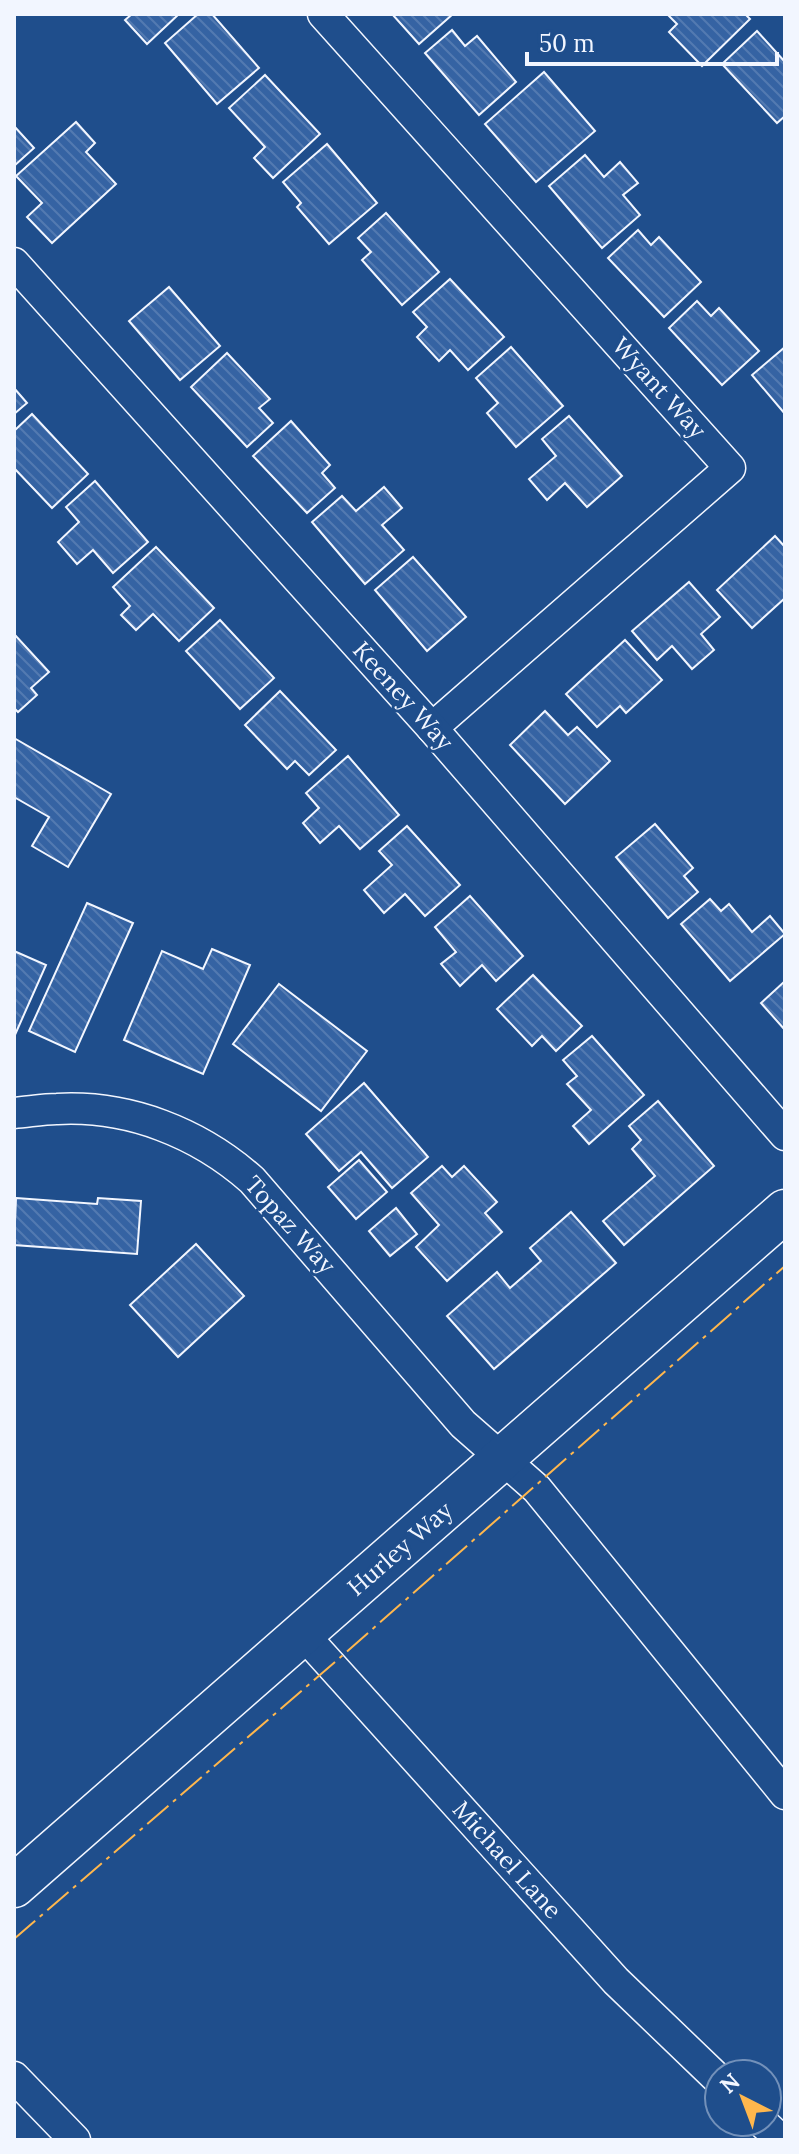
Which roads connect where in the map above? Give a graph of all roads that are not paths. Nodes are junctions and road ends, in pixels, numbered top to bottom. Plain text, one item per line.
1 (323, 14) edge
2 (14, 263) edge
3 (432, 728) junction
4 (14, 1113) edge
5 (785, 1135) edge
6 (785, 1211) edge
7 (503, 1458) junction
8 (303, 1634) junction
9 (785, 1794) edge
10 (14, 1886) edge
11 (703, 2065) edge
12 (14, 2077) edge
13 (75, 2140) edge

1 - 3 street, Wyant Way
2 - 3 street, Keeney Way
3 - 5 street, Keeney Way
4 - 7 street, Topaz Way
6 - 7 street, Hurley Way
7 - 8 street, Hurley Way
7 - 9 street
8 - 10 street, Hurley Way
8 - 11 street, Michael Lane
12 - 13 street

